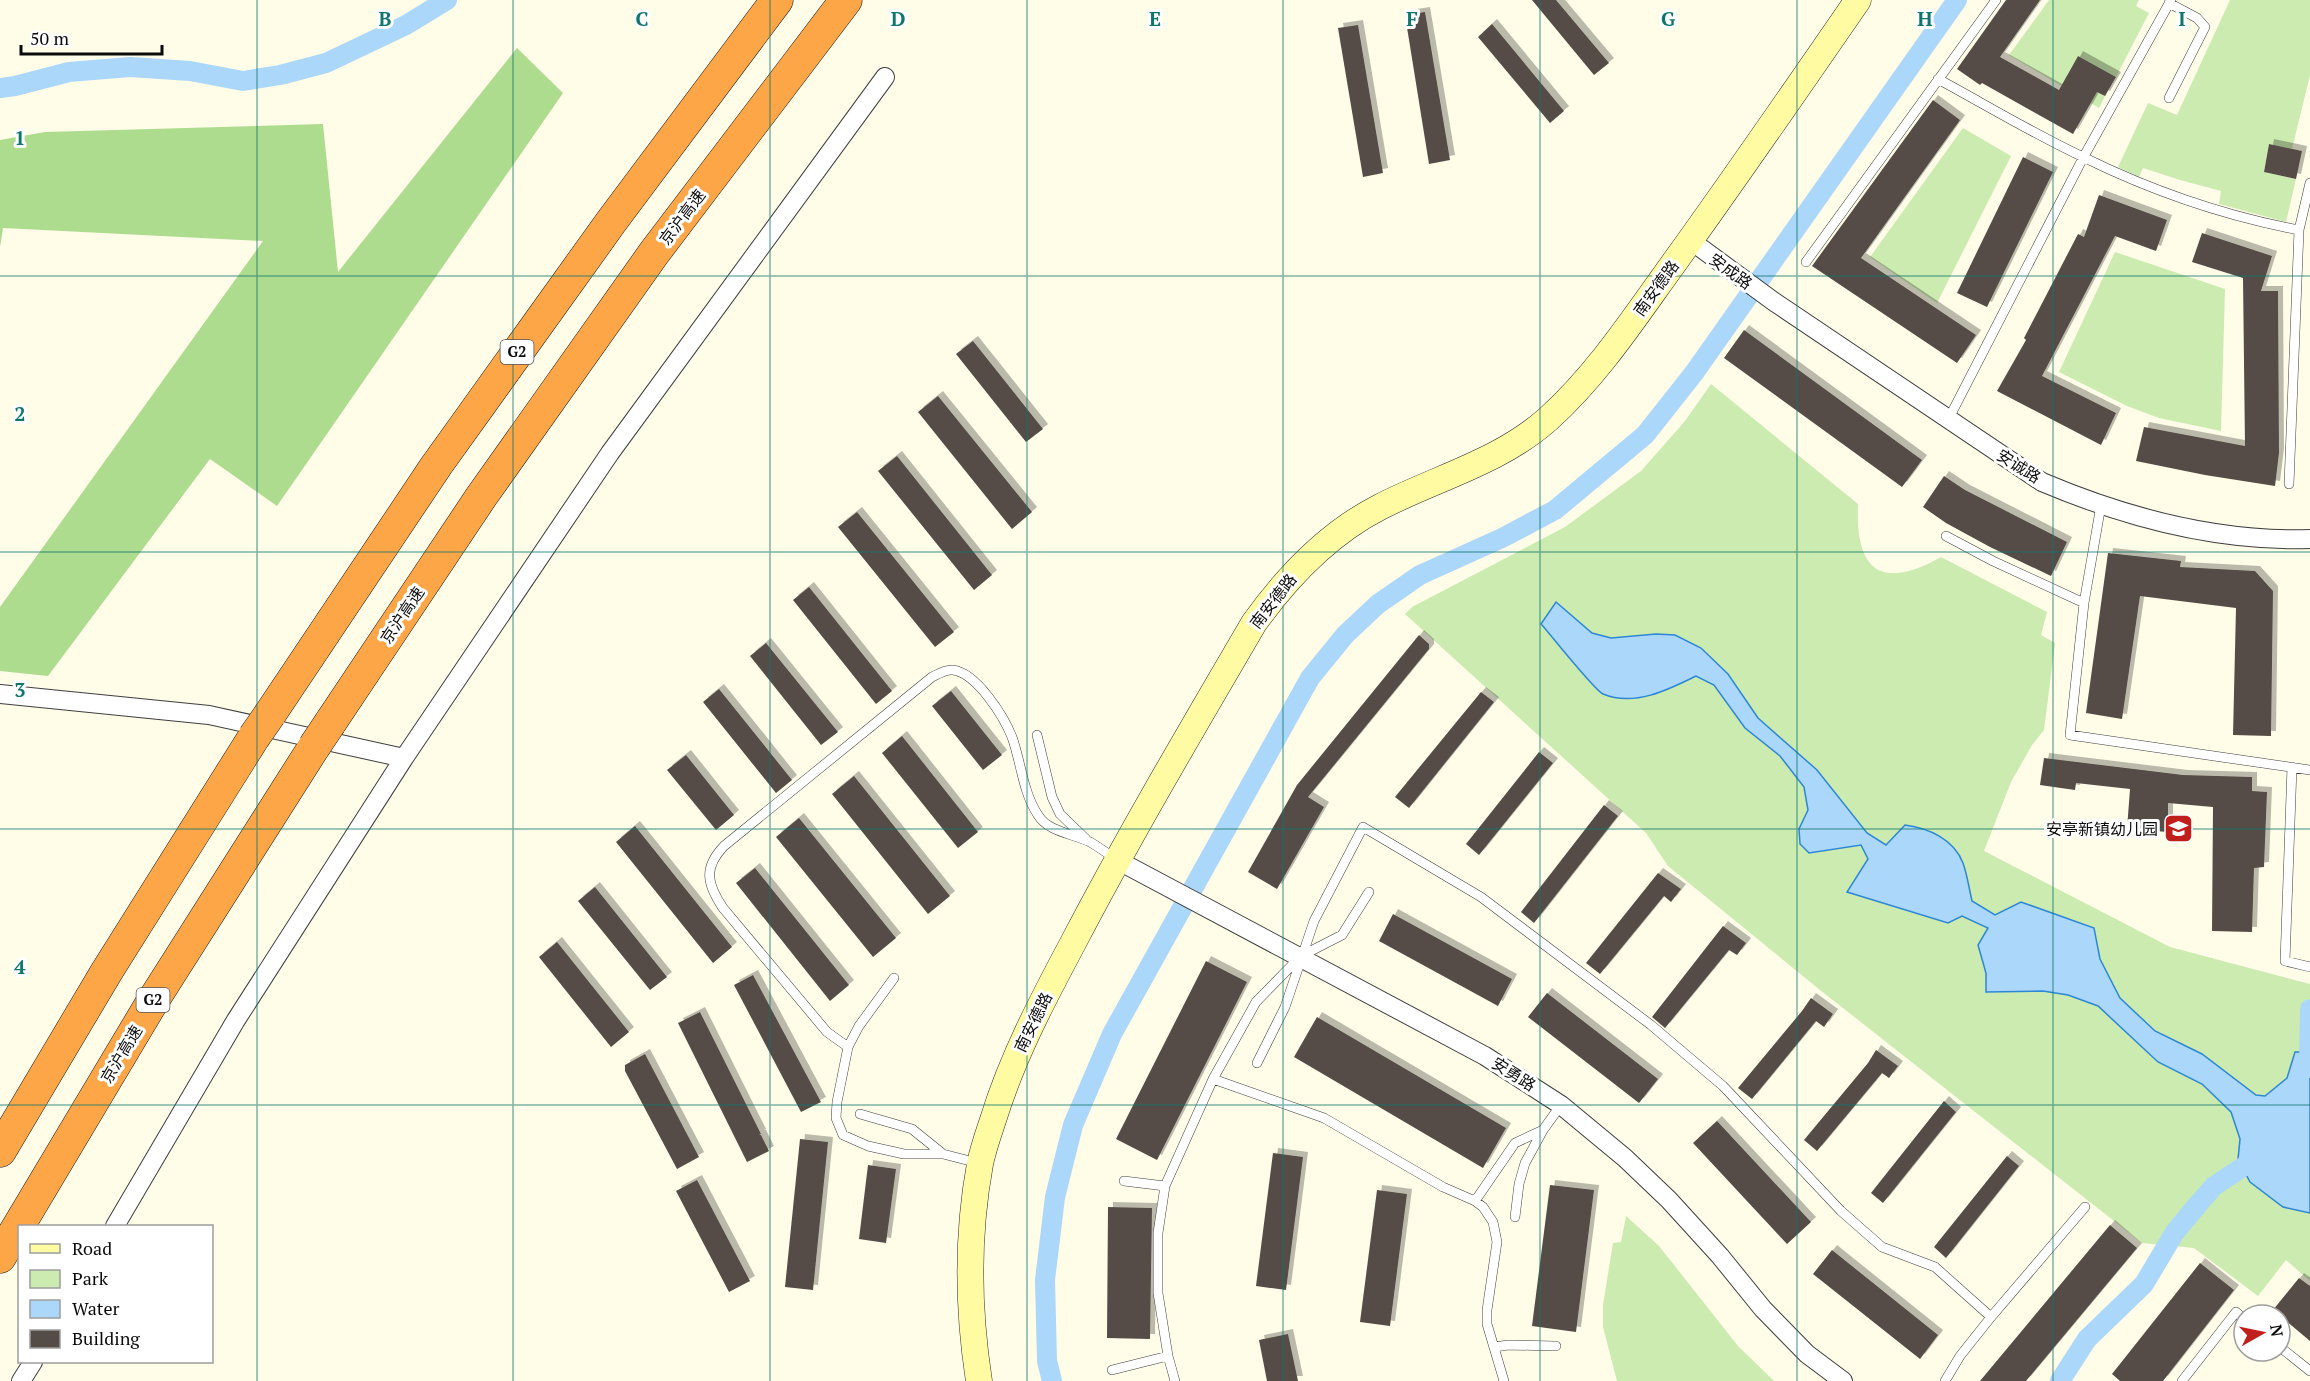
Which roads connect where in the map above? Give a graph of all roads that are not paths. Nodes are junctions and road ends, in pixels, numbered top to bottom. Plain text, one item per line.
1 (777, 0) edge
2 (846, 0) edge
3 (1858, 0) edge
4 (1996, 0) edge
5 (2170, 2) edge
6 (885, 77) dead end
7 (1938, 79) junction
8 (2169, 98) dead end
9 (2083, 158) junction
10 (2310, 183) edge
11 (2300, 230) junction
12 (1690, 240) junction
13 (1806, 262) dead end
14 (1773, 301) joint
15 (1948, 420) junction
16 (2289, 484) dead end
17 (2101, 504) junction
18 (1946, 536) dead end
19 (2306, 539) edge
20 (2084, 603) junction
21 (0, 694) edge
22 (1037, 735) dead end
23 (404, 758) junction
24 (2301, 768) edge
25 (1090, 842) junction
26 (1117, 860) junction
27 (1369, 892) dead end
28 (1301, 956) junction
29 (2310, 967) edge
30 (894, 978) dead end
31 (848, 1047) junction
32 (1257, 1063) dead end
33 (1213, 1079) junction
34 (1561, 1105) junction
35 (860, 1114) dead end
36 (1543, 1130) junction
37 (0, 1151) edge
38 (943, 1155) junction
39 (980, 1163) junction
40 (1124, 1181) dead end
41 (1165, 1186) junction
42 (1474, 1201) junction
43 (2085, 1207) dead end
44 (1515, 1217) dead end
45 (19, 1225) edge
46 (116, 1225) edge
47 (18, 1227) edge
48 (0, 1257) edge
49 (2232, 1316) edge
50 (1990, 1317) junction
51 (1556, 1346) dead end
52 (1494, 1347) junction
53 (1168, 1356) junction
54 (2292, 1357) edge
55 (32, 1363) edge
56 (1112, 1370) dead end
57 (2310, 1371) edge
58 (21, 1381) edge
59 (979, 1381) edge
60 (1175, 1381) edge
61 (1504, 1381) edge
62 (1843, 1381) edge
63 (1945, 1381) edge
64 (2182, 1381) edge

1 - 37 highway, G2
2 - 45 highway, 京沪高速 / G2
3 - 12 street, 南安德路
4 - 7 lane
5 - 8 lane
5 - 9 lane
6 - 23 street
7 - 9 lane
7 - 13 lane
9 - 11 lane
9 - 15 lane
10 - 11 lane
11 - 16 lane
12 - 14 street, 安成路
12 - 26 street, 南安德路
14 - 15 street, 安诚路
15 - 17 street, 安诚路
17 - 19 street, 安诚路
17 - 20 lane
18 - 20 lane
20 - 24 lane
21 - 23 street
22 - 25 lane
23 - 46 street
24 - 29 lane
25 - 26 lane
25 - 31 lane
26 - 28 street, 安勇路
26 - 39 street, 南安德路
27 - 28 lane
28 - 32 lane
28 - 33 lane
28 - 34 street, 安勇路
28 - 50 lane
30 - 31 lane
31 - 38 lane
33 - 41 lane
33 - 42 lane
34 - 36 lane
34 - 62 street, 安勇路
35 - 38 lane
36 - 42 lane
36 - 44 lane
38 - 39 lane
39 - 59 street, 南安德路
40 - 41 lane
41 - 53 lane
42 - 52 lane
43 - 50 lane
47 - 48 highway, 京沪高速 / G2
49 - 64 lane
50 - 63 lane
51 - 52 lane
52 - 61 lane
53 - 56 lane
53 - 60 lane
54 - 57 lane
55 - 58 street

